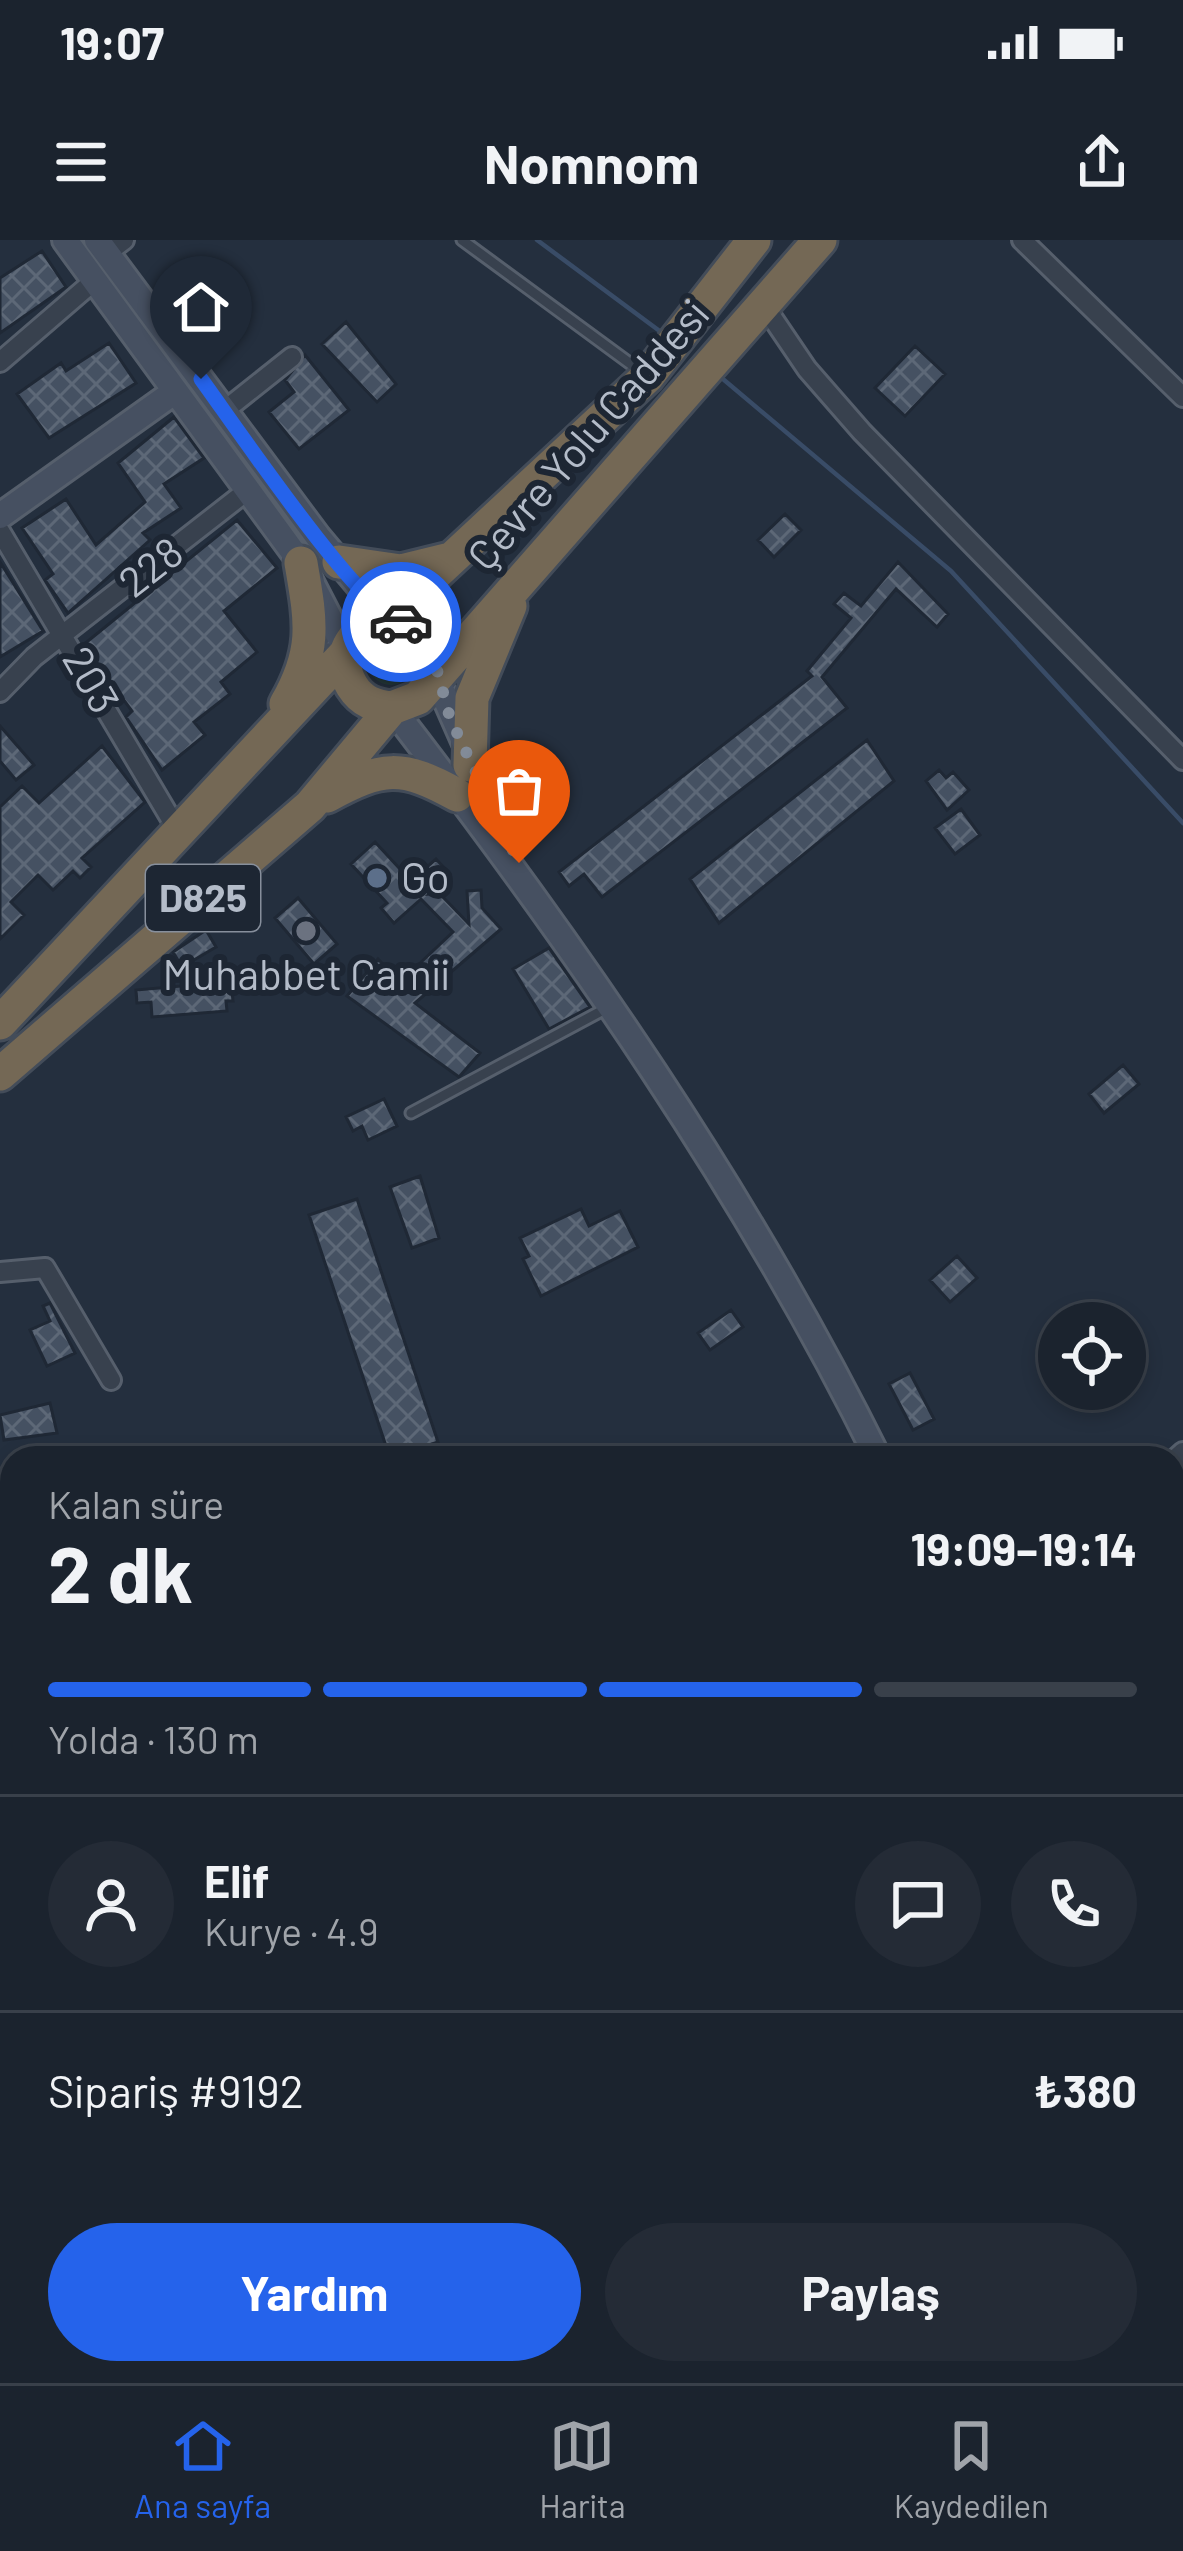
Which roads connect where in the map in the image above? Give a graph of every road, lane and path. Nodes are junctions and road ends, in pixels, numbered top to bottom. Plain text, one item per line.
1 (65, 240) edge
2 (462, 240) edge
3 (754, 240) edge
4 (820, 240) edge
5 (1022, 240) edge
6 (109, 244) edge
7 (94, 280) junction
8 (763, 304) junction
9 (292, 357) dead end
10 (0, 362) edge
11 (647, 377) junction
12 (175, 392) junction
13 (1183, 397) edge
14 (224, 411) junction
15 (248, 490) junction
16 (0, 516) edge
17 (0, 531) edge
18 (458, 557) junction
19 (339, 562) junction
20 (302, 563) junction
21 (518, 586) junction
22 (387, 619) junction
23 (65, 636) junction
24 (347, 652) junction
25 (435, 675) junction
26 (0, 692) edge
27 (392, 708) junction
28 (259, 751) junction
29 (1183, 760) edge
30 (464, 780) junction
31 (310, 806) junction
32 (178, 831) junction
33 (609, 1006) junction
34 (0, 1023) edge
35 (0, 1074) edge
36 (411, 1113) dead end
37 (0, 1272) edge
38 (111, 1380) dead end
39 (872, 1446) edge

1 - 7 street
2 - 11 lane
3 - 11 highway, Çevre Yolu Caddesi
4 - 8 highway, Çevre Yolu Caddesi / D825
5 - 13 street
6 - 14 street
7 - 10 street
7 - 12 street
8 - 21 highway, Çevre Yolu Caddesi / D825
8 - 29 street
9 - 14 street
11 - 18 highway, Çevre Yolu Caddesi
12 - 15 street
12 - 16 street
14 - 19 street
15 - 20 street
15 - 23 street, 228
17 - 23 street, 203
18 - 19 highway
18 - 22 highway, Çevre Yolu Caddesi
19 - 22 street
20 - 24 street
20 - 28 highway
21 - 25 highway, Çevre Yolu Caddesi / D825
21 - 30 highway
22 - 24 highway
22 - 25 highway
23 - 26 street, 228
23 - 32 street, 203
24 - 27 highway
24 - 28 highway, D825
25 - 27 highway, Çevre Yolu Caddesi / D825
25 - 30 street
27 - 30 street
27 - 31 highway, Çevre Yolu Caddesi / D825
28 - 32 highway, D825
30 - 31 highway
30 - 33 street
31 - 35 highway, Çevre Yolu Caddesi / D825
32 - 34 highway, D825
33 - 36 lane
33 - 39 street
37 - 38 street

